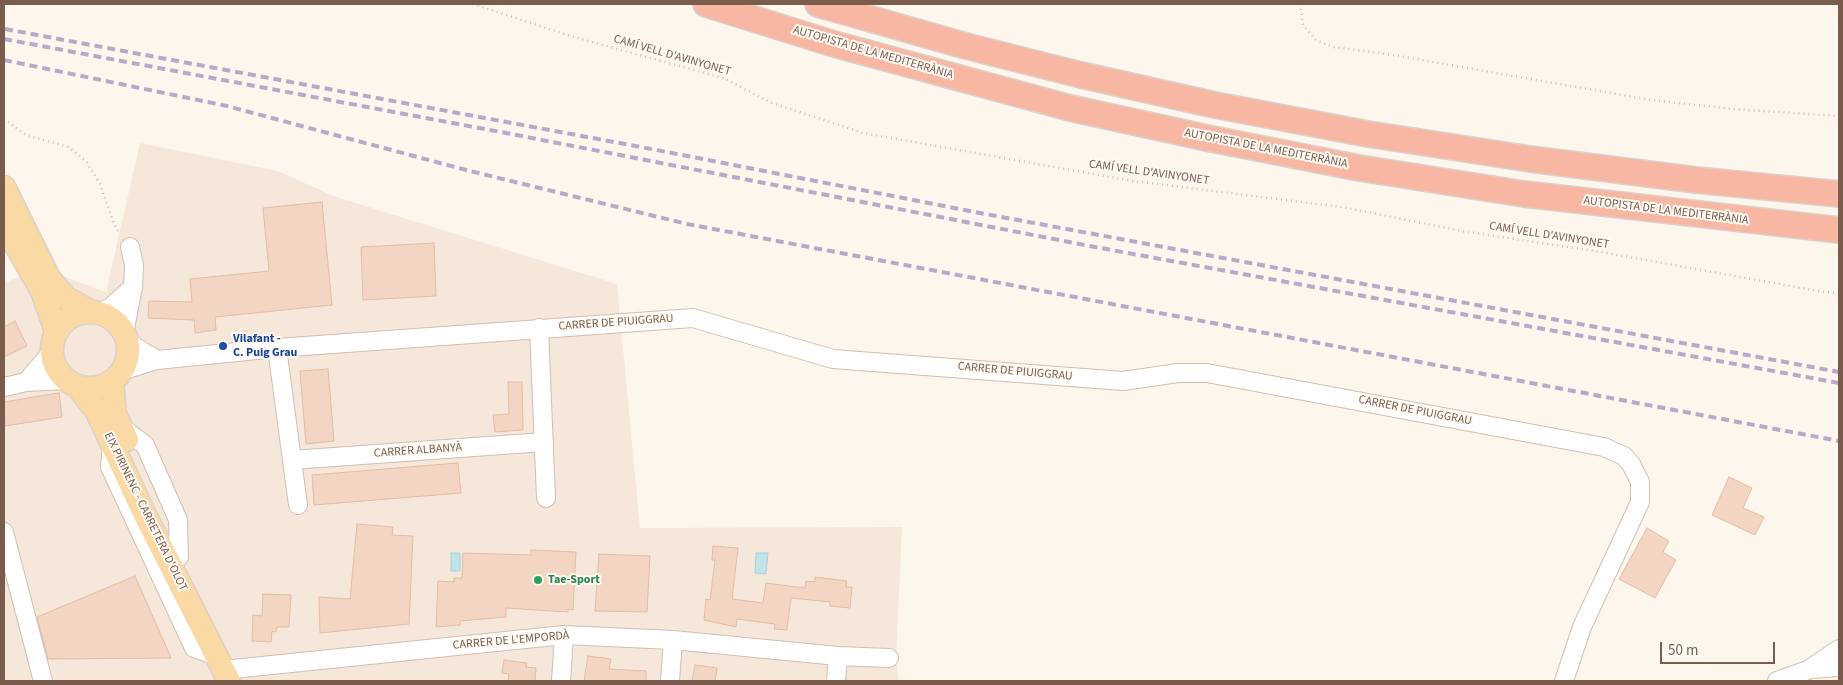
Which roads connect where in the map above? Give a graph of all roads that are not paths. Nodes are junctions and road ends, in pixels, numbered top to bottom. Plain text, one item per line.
1 (706, 4) edge
2 (818, 4) edge
3 (4, 187) edge
4 (1839, 194) edge
5 (4, 225) edge
6 (1839, 230) edge
7 (130, 247) road end
8 (133, 288) junction
9 (95, 312) junction
10 (539, 328) junction
11 (126, 337) junction
12 (54, 342) junction
13 (277, 348) junction
14 (157, 360) junction
15 (116, 376) junction
16 (26, 382) junction
17 (72, 383) junction
18 (4, 388) edge
19 (117, 436) junction
20 (544, 442) junction
21 (292, 460) junction
22 (546, 498) dead end
23 (298, 505) dead end
24 (4, 532) edge
25 (564, 635) junction
26 (672, 640) junction
27 (1839, 649) edge
28 (838, 656) junction
29 (889, 658) dead end
30 (219, 662) edge
31 (1839, 667) edge
32 (1808, 670) junction
33 (43, 681) edge
34 (562, 681) edge
35 (670, 681) edge
36 (836, 681) edge
37 (1564, 681) edge
38 (1777, 681) edge

1 - 6 highway, AUTOPISTA DE LA MEDITERRÀNIA
2 - 4 highway
3 - 9 main road
5 - 12 main road
7 - 8 street
8 - 9 street
8 - 11 street
9 - 11 main road
9 - 12 main road
10 - 13 street, CARRER DE PIUIGGRAU
10 - 20 street
10 - 37 street, CARRER DE PIUIGGRAU
11 - 14 street
11 - 15 main road
12 - 16 street
12 - 17 main road
13 - 14 street, CARRER DE PIUIGGRAU
13 - 21 street
14 - 15 street, CARRER DE PIUIGGRAU
15 - 17 main road
15 - 19 main road, EIX PIRINENC - CARRETERA D'OLOT
16 - 17 street
16 - 18 street
17 - 19 main road, EIX PIRINENC - CARRETERA D'OLOT
19 - 30 main road, EIX PIRINENC - CARRETERA D'OLOT
19 - 30 main road, EIX PIRINENC - CARRETERA D'OLOT
20 - 21 street, CARRER ALBANYÀ
20 - 22 street
21 - 23 street
24 - 33 street
25 - 26 street, CARRER DE L'EMPORDÀ
25 - 30 street, CARRER DE L'EMPORDÀ
25 - 34 street
26 - 28 street, CARRER DE L'EMPORDÀ
26 - 35 street
27 - 32 street
28 - 29 street, CARRER DE L'EMPORDÀ
28 - 36 street
31 - 32 street
32 - 38 street

